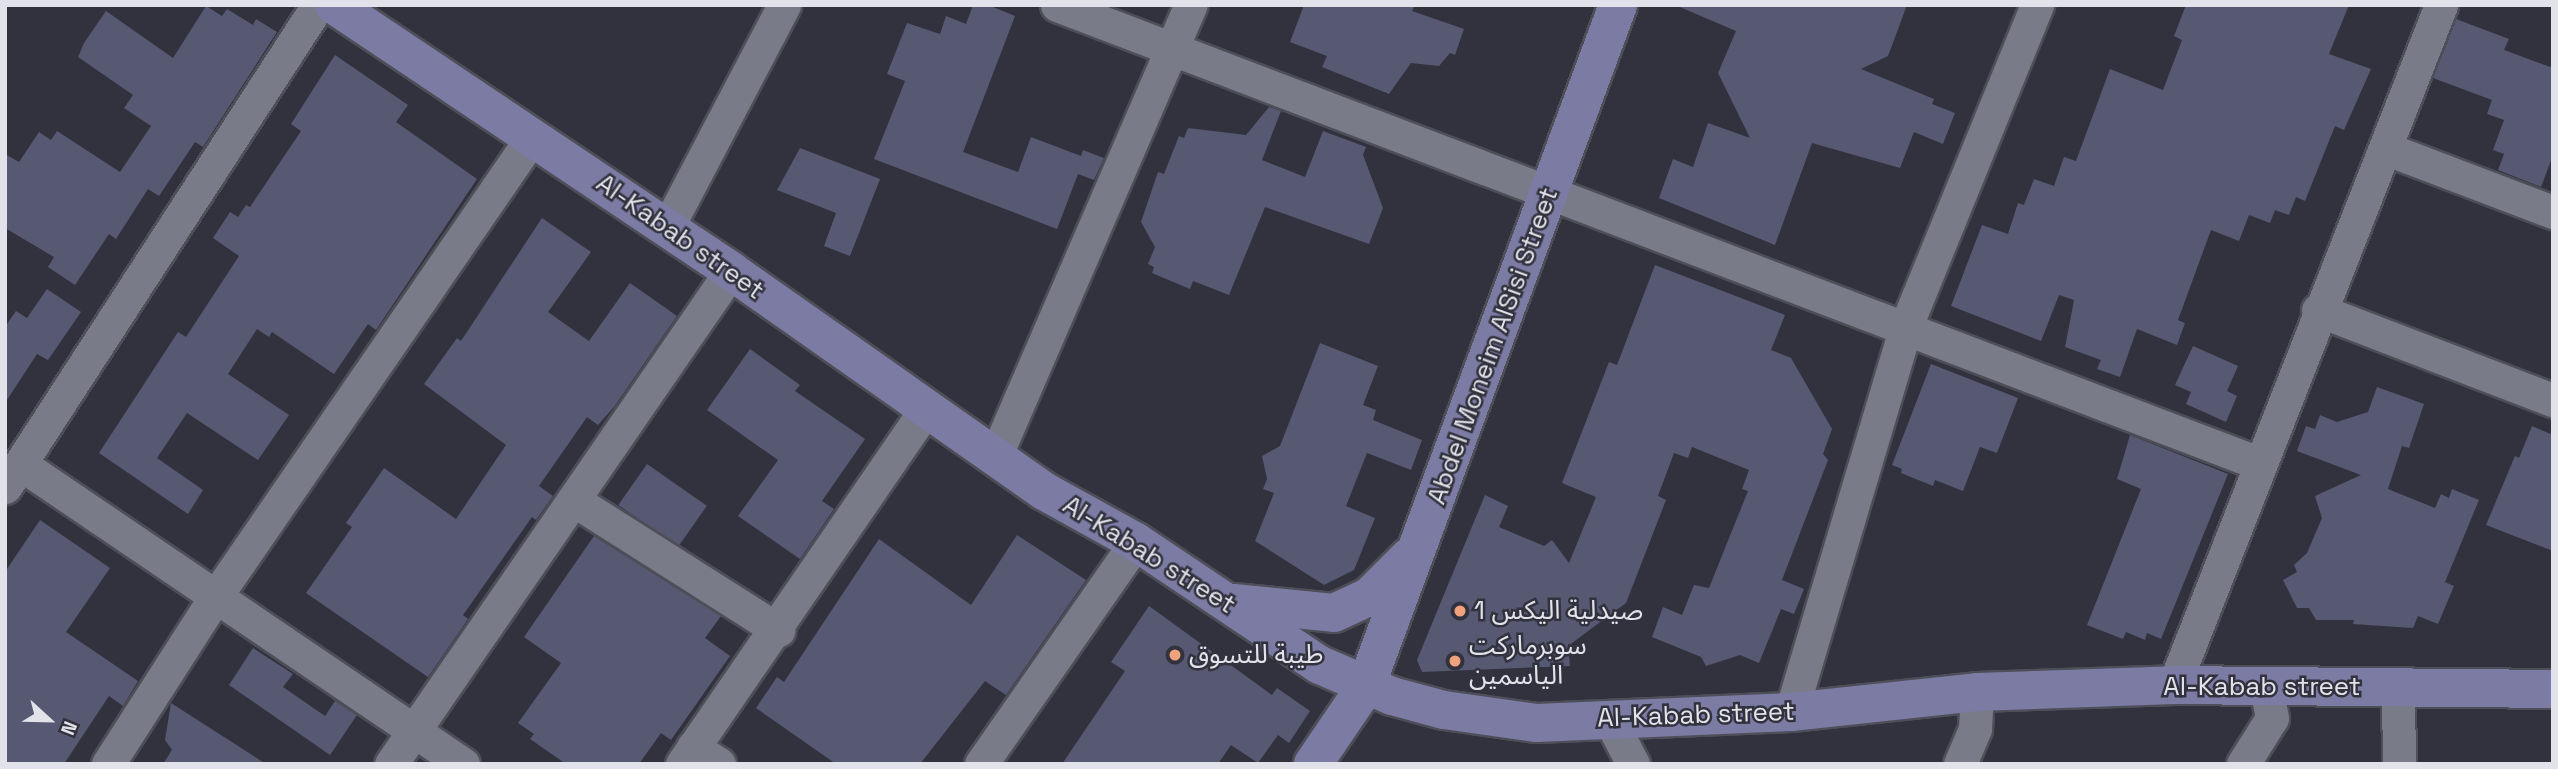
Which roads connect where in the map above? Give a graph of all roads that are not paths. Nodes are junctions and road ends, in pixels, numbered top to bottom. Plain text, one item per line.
1 (318, 5) edge
2 (334, 5) edge
3 (784, 5) edge
4 (1056, 5) edge
5 (1191, 5) edge
6 (1618, 5) edge
7 (2037, 5) edge
8 (2441, 5) edge
9 (1174, 49) junction
10 (533, 136) junction
11 (2387, 149) junction
12 (1551, 192) junction
13 (2553, 212) edge
14 (667, 228) junction
15 (731, 271) junction
16 (2318, 310) junction
17 (1906, 326) junction
18 (2553, 400) edge
19 (925, 410) junction
20 (995, 457) junction
21 (2258, 463) junction
22 (13, 476) edge
23 (575, 501) junction
24 (1136, 542) junction
25 (1418, 549) junction
26 (216, 596) junction
27 (1227, 602) junction
28 (778, 630) junction
29 (1366, 685) junction
30 (2174, 685) junction
31 (2266, 686) junction
32 (2398, 687) junction
33 (2553, 689) edge
34 (1977, 692) junction
35 (1791, 712) junction
36 (1609, 718) junction
37 (413, 731) junction
38 (698, 758) edge
39 (108, 764) edge
40 (391, 764) edge
41 (463, 764) edge
42 (981, 764) edge
43 (1313, 764) edge
44 (1633, 764) edge
45 (1960, 764) edge
46 (2242, 764) edge
47 (2399, 764) edge

1 - 22 street
2 - 10 main road, Al-Kabab street
3 - 14 street
4 - 9 street
5 - 9 street
6 - 12 main road, Abdel Moneim AlSisi Street
7 - 17 street
8 - 11 street
9 - 12 street
9 - 20 street
10 - 14 main road, Al-Kabab street
10 - 26 street
11 - 13 street
11 - 16 street
12 - 17 street
12 - 25 main road, Abdel Moneim AlSisi Street
14 - 15 main road, Al-Kabab street
15 - 19 main road, Al-Kabab street
15 - 23 street
16 - 18 street
16 - 21 street
17 - 21 street
17 - 35 street
19 - 20 main road, Al-Kabab street
19 - 28 street
20 - 24 main road, Al-Kabab street
21 - 30 street
22 - 26 street
23 - 28 street
23 - 37 street
24 - 27 main road, Al-Kabab street
24 - 42 street
25 - 27 main road
25 - 29 main road, Abdel Moneim AlSisi Street
26 - 37 street
26 - 39 street
27 - 29 main road, Al-Kabab street
28 - 38 street
29 - 36 main road, Al-Kabab street
29 - 43 main road, Abdel Moneim AlSisi Street
30 - 31 main road, Al-Kabab street
30 - 34 main road, Al-Kabab street
31 - 32 main road, Al-Kabab street
31 - 46 street
32 - 33 main road, Al-Kabab street
32 - 47 street
34 - 35 main road, Al-Kabab street
34 - 45 street
35 - 36 main road, Al-Kabab street
36 - 44 street
37 - 40 street
37 - 41 street

